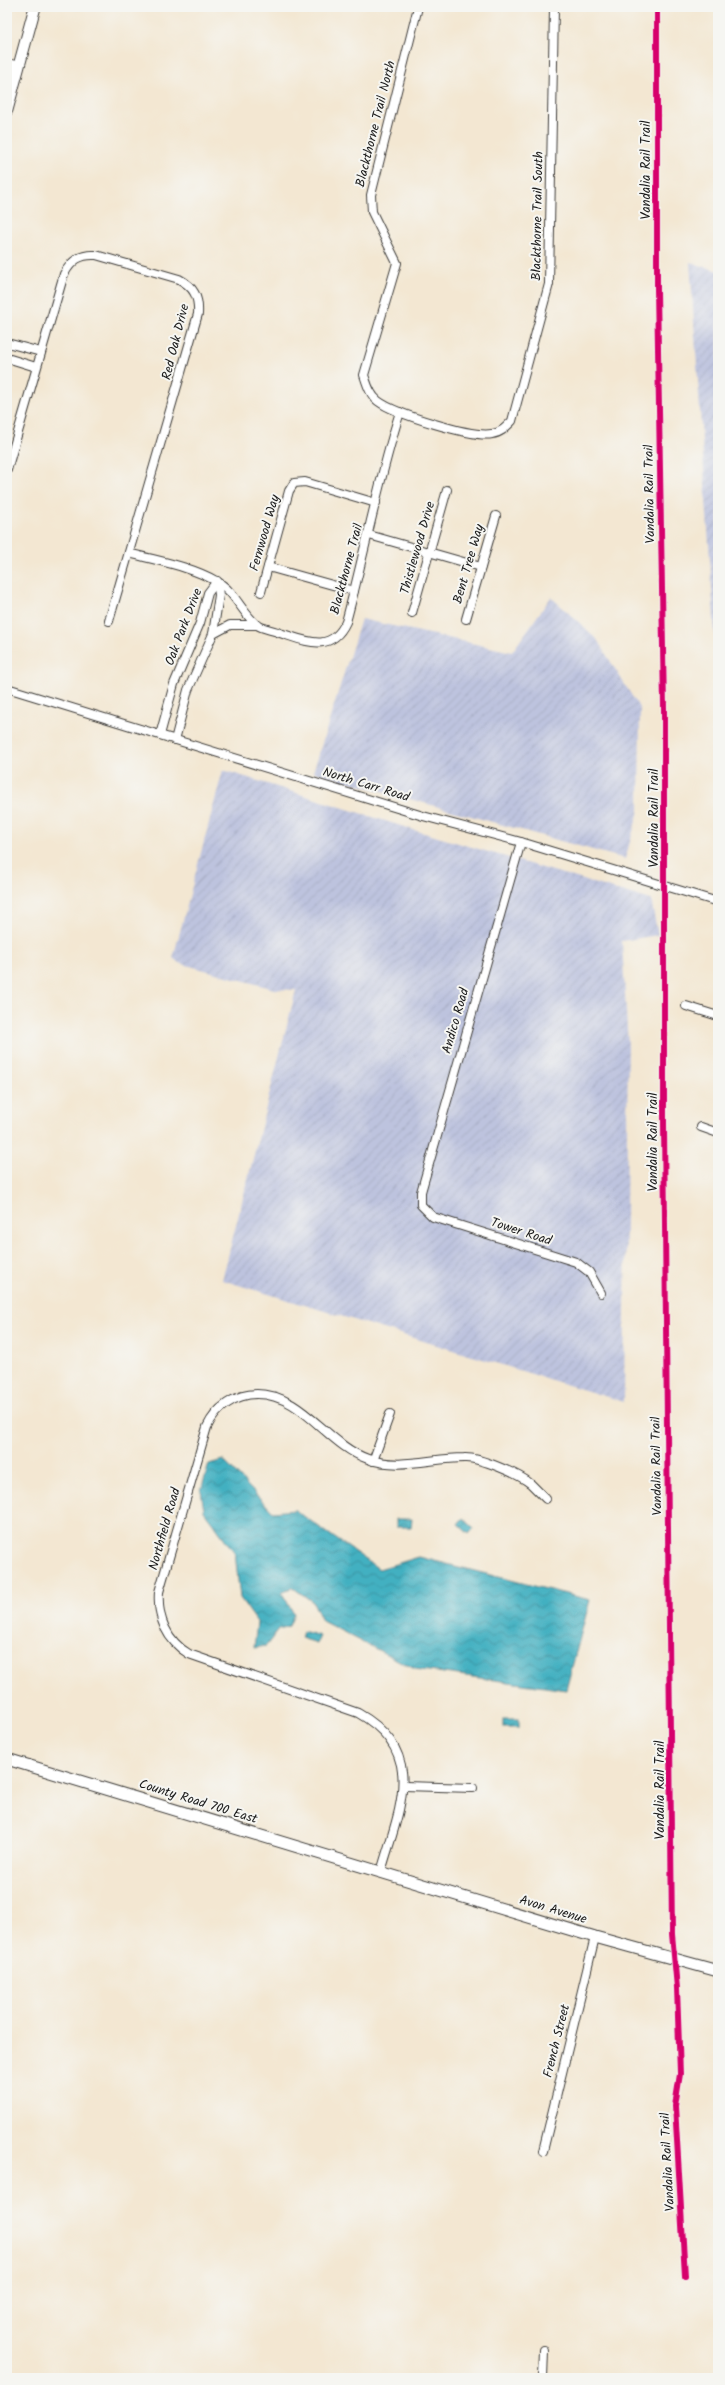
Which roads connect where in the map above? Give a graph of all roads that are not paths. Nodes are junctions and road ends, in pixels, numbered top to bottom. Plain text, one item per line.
1 (35, 7) edge
2 (418, 7) edge
3 (554, 7) edge
4 (7, 63) edge
5 (19, 66) junction
6 (7, 110) edge
7 (7, 343) edge
8 (41, 352) junction
9 (7, 358) edge
10 (36, 367) junction
11 (400, 412) junction
12 (7, 470) edge
13 (447, 490) dead end
14 (376, 503) junction
15 (496, 516) dead end
16 (369, 534) junction
17 (429, 552) junction
18 (129, 554) junction
19 (268, 567) junction
20 (481, 567) junction
21 (217, 581) junction
22 (354, 591) junction
23 (261, 592) dead end
24 (412, 613) dead end
25 (466, 619) dead end
26 (108, 621) dead end
27 (258, 625) junction
28 (213, 634) junction
29 (7, 688) edge
30 (160, 735) junction
31 (175, 740) junction
32 (521, 842) junction
33 (718, 902) edge
34 (686, 1006) dead end
35 (718, 1016) edge
36 (701, 1127) dead end
37 (718, 1133) edge
38 (422, 1208) joint
39 (601, 1293) dead end
40 (390, 1414) dead end
41 (373, 1461) junction
42 (546, 1499) dead end
43 (7, 1759) edge
44 (404, 1786) junction
45 (473, 1788) dead end
46 (381, 1872) junction
47 (595, 1937) junction
48 (718, 1971) edge
49 (542, 2151) dead end
50 (544, 2350) dead end
51 (543, 2378) edge

1 - 5 main road
2 - 11 street, Blackthorne Trail North
3 - 11 street, Blackthorne Trail South
4 - 5 street
5 - 6 main road
7 - 8 street
8 - 10 street, Red Oak Drive
8 - 18 street, Red Oak Drive
9 - 10 street
10 - 12 street, Red Oak Drive
11 - 14 street, Blackthorne Trail
13 - 17 street, Thistlewood Drive
14 - 16 street, Blackthorne Trail
14 - 19 street, Fernwood Way
15 - 20 street, Bent Tree Way
16 - 17 street
16 - 22 street, Blackthorne Trail
17 - 20 street
17 - 24 street, Thistlewood Drive
18 - 21 street
18 - 26 street, Red Oak Drive
19 - 22 street
19 - 23 street, Fernwood Way
20 - 25 street, Bent Tree Way
21 - 27 street
21 - 28 street, Oak Park Drive
21 - 30 street, Oak Park Drive
22 - 27 street, Blackthorne Trail
27 - 28 street
28 - 31 street, Oak Park Drive
29 - 30 street, North Carr Road
30 - 31 street, North Carr Road
31 - 32 street, North Carr Road
32 - 33 street, North Carr Road
32 - 38 street, Andico Road
34 - 35 street
36 - 37 street
38 - 39 street, Tower Road
40 - 41 street
41 - 42 street, Northfield Road
41 - 44 street, Northfield Road
43 - 46 main road, County Road 700 East
44 - 45 street
44 - 46 street, Northfield Road
46 - 47 main road, Avon Avenue
47 - 48 main road, Avon Avenue
47 - 49 street, French Street
50 - 51 street

